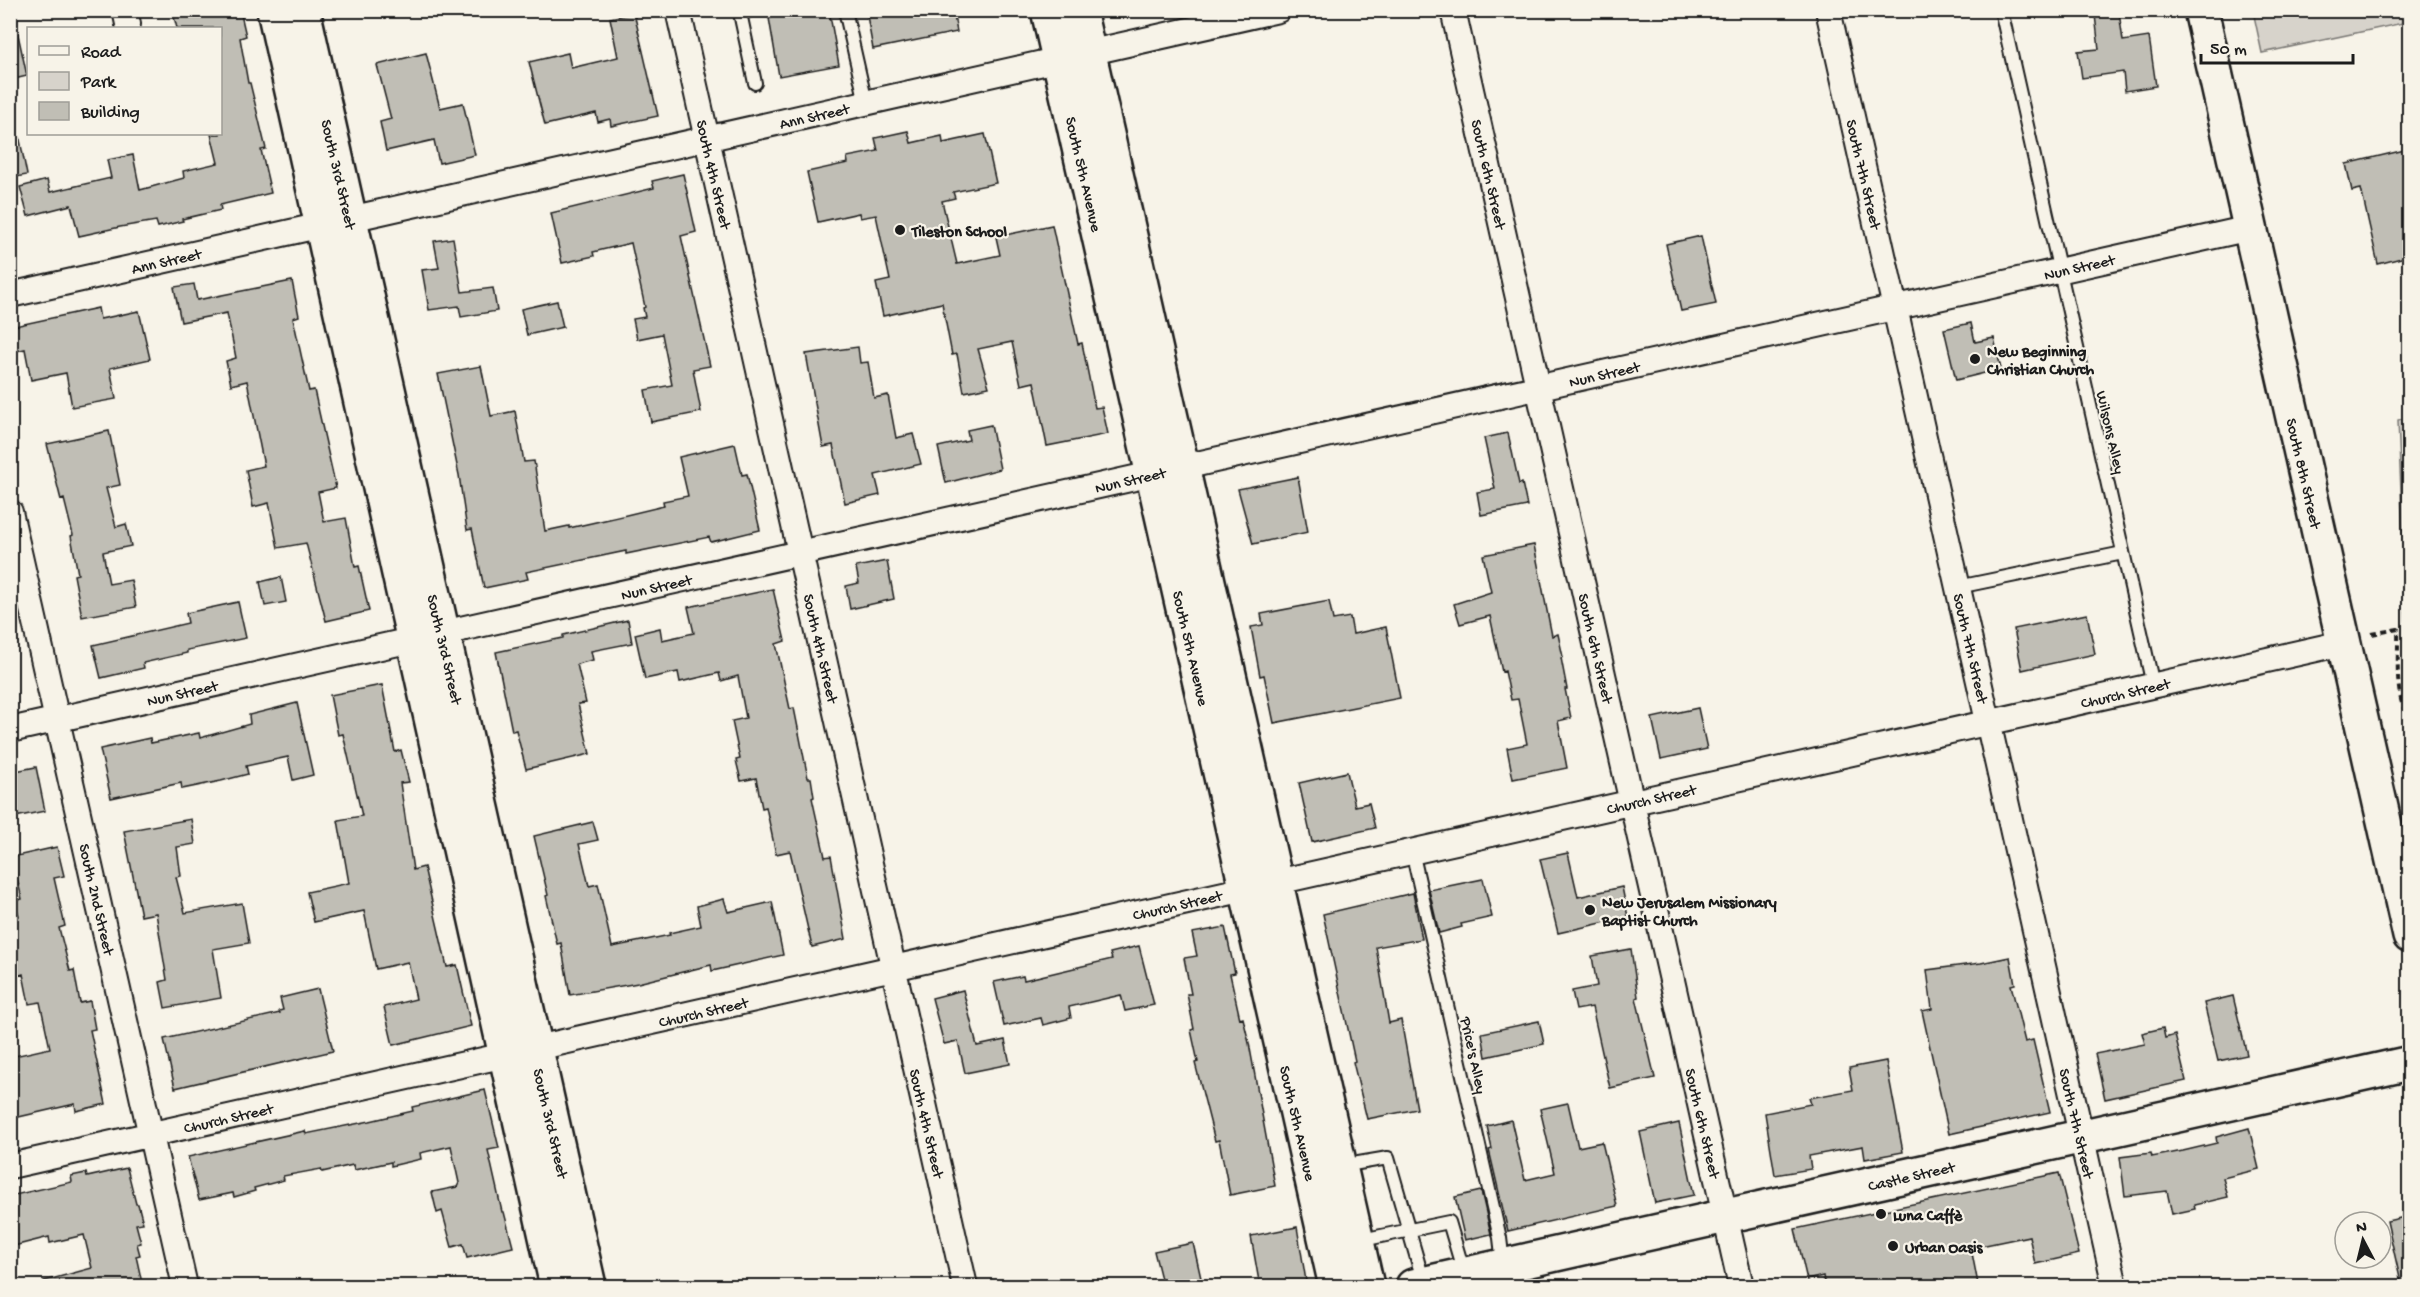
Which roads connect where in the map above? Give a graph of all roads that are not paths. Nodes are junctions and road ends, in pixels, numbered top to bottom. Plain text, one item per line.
1 (274, 10) edge
2 (303, 10) edge
3 (678, 10) edge
4 (751, 10) edge
5 (845, 10) edge
6 (1048, 10) edge
7 (1079, 10) edge
8 (1278, 10) edge
9 (1453, 10) edge
10 (1828, 10) edge
11 (2001, 10) edge
12 (2201, 10) edge
13 (1074, 56) junction
14 (755, 83) dead end
15 (866, 103) junction
16 (707, 139) junction
17 (336, 222) junction
18 (2250, 228) junction
19 (2059, 271) junction
20 (10, 295) edge
21 (1895, 307) junction
22 (1538, 387) junction
23 (1167, 471) junction
24 (10, 512) edge
25 (800, 553) junction
26 (2123, 554) junction
27 (1958, 586) junction
28 (429, 637) junction
29 (2357, 638) junction
30 (2153, 685) junction
31 (57, 720) junction
32 (1988, 722) junction
33 (10, 730) edge
34 (1632, 802) junction
35 (1412, 851) junction
36 (1261, 885) junction
37 (2404, 889) edge
38 (2409, 936) edge
39 (893, 968) junction
40 (520, 1052) junction
41 (2409, 1063) edge
42 (151, 1135) junction
43 (2082, 1136) junction
44 (10, 1166) edge
45 (1340, 1166) junction
46 (1725, 1216) junction
47 (1410, 1231) junction
48 (1356, 1241) junction
49 (1504, 1266) junction
50 (1464, 1275) junction
51 (1419, 1285) edge
52 (185, 1287) edge
53 (557, 1287) edge
54 (589, 1287) edge
55 (965, 1287) edge
56 (1336, 1287) edge
57 (1367, 1287) edge
58 (1741, 1287) edge
59 (2115, 1287) edge

1 - 17 street, South 3rd Street
2 - 17 street, South 3rd Street
3 - 16 street, South 4th Street
4 - 14 lane
5 - 15 lane
6 - 13 street, South 5th Avenue
7 - 13 street, South 5th Avenue
8 - 13 street, Ann Street
9 - 22 street, South 6th Street
10 - 21 street, South 7th Street
11 - 19 lane, Wilsons Alley
12 - 18 street, South 8th Street
13 - 15 street, Ann Street
13 - 23 street, South 5th Avenue
15 - 16 street, Ann Street
16 - 17 street, Ann Street
16 - 25 street, South 4th Street
17 - 20 street, Ann Street
17 - 28 street, South 3rd Street
18 - 19 street, Nun Street
18 - 29 street, South 8th Street
19 - 21 street, Nun Street
19 - 26 lane, Wilsons Alley
21 - 22 street, Nun Street
21 - 27 street, South 7th Street
22 - 23 street, Nun Street
22 - 34 street, South 6th Street
23 - 25 street, Nun Street
23 - 36 street, South 5th Avenue
24 - 31 street, South 2nd Street
25 - 28 street, Nun Street
25 - 39 street, South 4th Street
26 - 27 lane
26 - 30 lane, Wilsons Alley
27 - 32 street, South 7th Street
28 - 31 street, Nun Street
28 - 40 street, South 3rd Street
29 - 30 street, Church Street
29 - 37 street, South 8th Street
30 - 32 street, Church Street
31 - 33 street, Nun Street
31 - 42 street, South 2nd Street
32 - 34 street, Church Street
32 - 43 street, South 7th Street
34 - 35 street, Church Street
34 - 46 street, South 6th Street
35 - 36 street, Church Street
35 - 49 lane, Price's Alley
36 - 39 street, Church Street
36 - 45 street, South 5th Avenue
36 - 56 street, South 5th Avenue
37 - 38 street, South 8th Street
39 - 40 street, Church Street
39 - 55 street, South 4th Street
40 - 42 street, Church Street
40 - 53 street, South 3rd Street
40 - 54 street, South 3rd Street
41 - 43 street, Castle Street
42 - 44 street, Church Street
42 - 52 street, South 2nd Street
43 - 46 street, Castle Street
43 - 59 street, South 7th Street
45 - 47 lane
45 - 48 street, South 5th Avenue
46 - 49 street, Castle Street
46 - 58 street, South 6th Street
47 - 48 lane
47 - 50 lane
47 - 51 lane
48 - 57 street, South 5th Avenue
49 - 50 street, Castle Street
50 - 51 street, Castle Street

